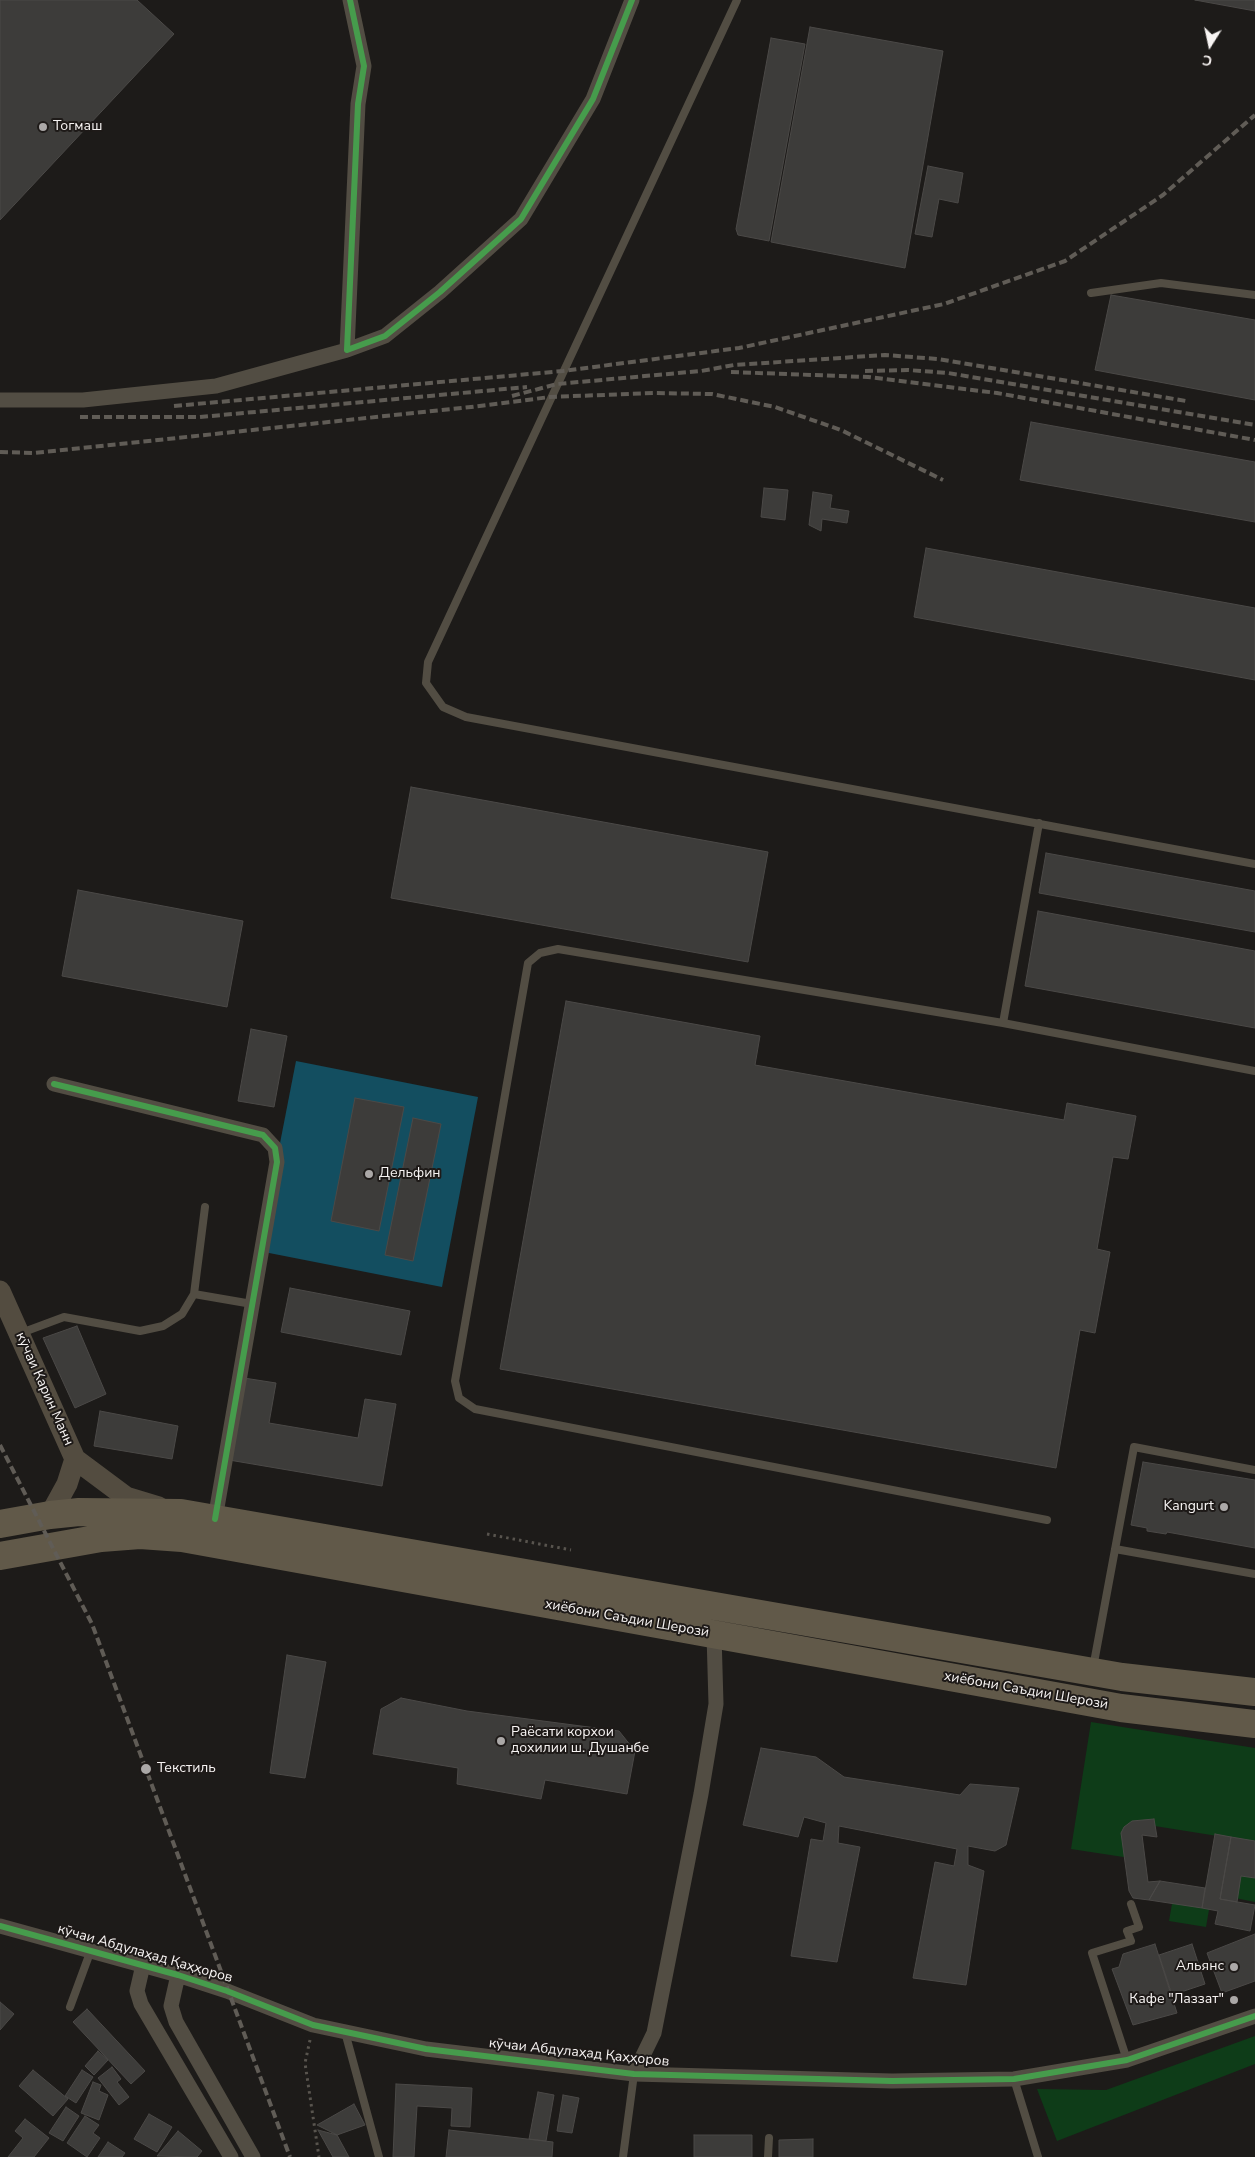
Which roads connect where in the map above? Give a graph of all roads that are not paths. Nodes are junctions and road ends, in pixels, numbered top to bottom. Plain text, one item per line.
1 (350, 0) edge
2 (632, 0) edge
3 (737, 0) edge
4 (1091, 293) dead end
5 (1255, 295) edge
6 (347, 350) junction
7 (0, 400) edge
8 (1039, 823) junction
9 (1255, 864) edge
10 (1004, 1023) junction
11 (1255, 1071) edge
12 (54, 1084) dead end
13 (205, 1207) dead end
14 (0, 1291) edge
15 (194, 1294) junction
16 (252, 1304) junction
17 (19, 1334) junction
18 (75, 1459) junction
19 (1255, 1470) edge
20 (181, 1513) junction
21 (50, 1515) junction
22 (215, 1519) junction
23 (1047, 1520) dead end
24 (0, 1524) edge
25 (1115, 1548) junction
26 (0, 1556) edge
27 (1255, 1574) edge
28 (714, 1634) junction
29 (1092, 1672) junction
30 (1255, 1692) edge
31 (1255, 1724) edge
32 (1131, 1904) dead end
33 (0, 1926) edge
34 (91, 1950) junction
35 (143, 1965) junction
36 (178, 1975) junction
37 (70, 2007) dead end
38 (1255, 2016) edge
39 (345, 2032) junction
40 (1127, 2060) junction
41 (634, 2074) junction
42 (1014, 2079) junction
43 (769, 2138) dead end
44 (231, 2157) edge
45 (253, 2157) edge
46 (379, 2157) edge
47 (622, 2157) edge
48 (768, 2157) edge
49 (1038, 2157) edge

1 - 6 street
2 - 6 street
3 - 8 lane
4 - 5 lane
6 - 7 street
8 - 9 lane
8 - 10 lane
10 - 11 lane
10 - 23 lane
12 - 16 street
13 - 15 lane
14 - 17 street, кӯчаи Карин Манн
15 - 16 lane
15 - 17 lane
16 - 22 street
17 - 18 street, кӯчаи Карин Манн
18 - 20 street, кӯчаи Карин Манн
18 - 21 street, кӯчаи Карин Манн
19 - 25 lane
20 - 21 highway, хиёбони Саъдии Шерозӣ
20 - 22 highway, хиёбони Саъдии Шерозӣ
21 - 24 highway, хиёбони Саъдии Шерозӣ
22 - 29 highway, хиёбони Саъдии Шерозӣ
25 - 27 lane
25 - 29 lane
26 - 28 highway, хиёбони Саъдии Шерозӣ
28 - 31 highway, хиёбони Саъдии Шерозӣ
28 - 41 street
29 - 30 highway, хиёбони Саъдии Шерозӣ
32 - 40 lane
33 - 34 street, кӯчаи Абдулаҳад Қаҳҳоров
34 - 35 street, кӯчаи Абдулаҳад Қаҳҳоров
34 - 37 lane
35 - 36 street, кӯчаи Абдулаҳад Қаҳҳоров
35 - 44 street
36 - 39 street, кӯчаи Абдулаҳад Қаҳҳоров
36 - 45 street
38 - 40 street, кӯчаи Абдулаҳад Қаҳҳоров
39 - 41 street, кӯчаи Абдулаҳад Қаҳҳоров
39 - 46 lane
40 - 42 street, кӯчаи Абдулаҳад Қаҳҳоров
41 - 42 street, кӯчаи Абдулаҳад Қаҳҳоров
41 - 47 lane
42 - 49 lane
43 - 48 lane

